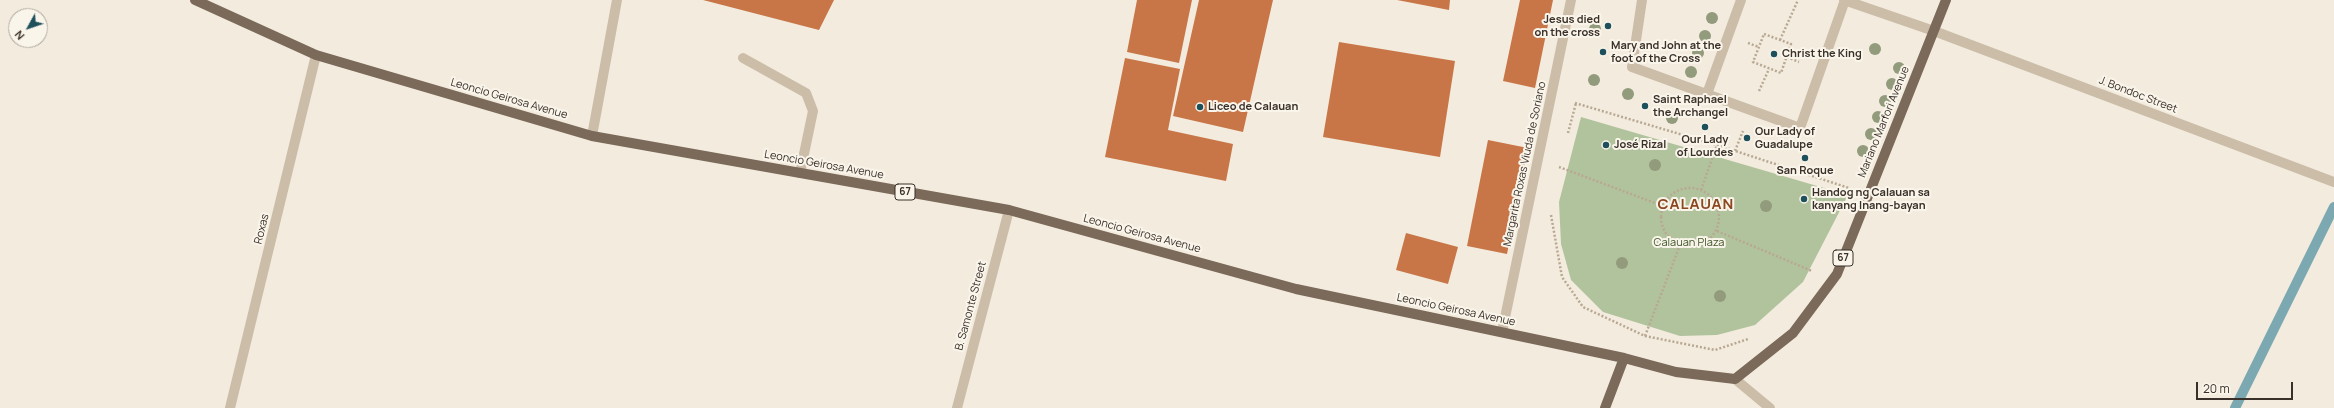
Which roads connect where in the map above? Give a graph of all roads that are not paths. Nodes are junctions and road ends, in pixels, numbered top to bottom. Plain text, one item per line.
1 (195, 0) edge
2 (617, 0) edge
3 (1571, 0) edge
4 (1642, 0) edge
5 (1741, 0) edge
6 (1844, 0) edge
7 (1946, 0) edge
8 (1934, 31) junction
9 (316, 55) junction
10 (743, 58) dead end
11 (1707, 94) junction
12 (592, 136) junction
13 (800, 173) junction
14 (2334, 182) edge
15 (1009, 210) junction
16 (1502, 332) junction
17 (1624, 358) junction
18 (1735, 378) junction
19 (230, 408) edge
20 (957, 408) edge
21 (1606, 408) edge
22 (1770, 408) edge

1 - 9 main road, Leoncio Geirosa Avenue / 67
2 - 12 street
3 - 16 street, Margarita Roxas Viuda de Soriano
4 - 11 street
5 - 11 street
6 - 8 street, J. Bondoc Street
6 - 11 street
7 - 8 main road, Mariano Marfori Avenue / 67
8 - 14 street, J. Bondoc Street
8 - 18 main road, Mariano Marfori Avenue / 67
9 - 12 main road, Leoncio Geirosa Avenue / 67
9 - 19 street, Roxas
10 - 13 street
12 - 13 main road, Leoncio Geirosa Avenue / 67
13 - 15 main road, Leoncio Geirosa Avenue / 67
15 - 16 main road, Leoncio Geirosa Avenue / 67
15 - 20 street, B. Samonte Street
16 - 17 main road, Leoncio Geirosa Avenue / 67
17 - 18 main road, 67
17 - 21 main road
18 - 22 street

